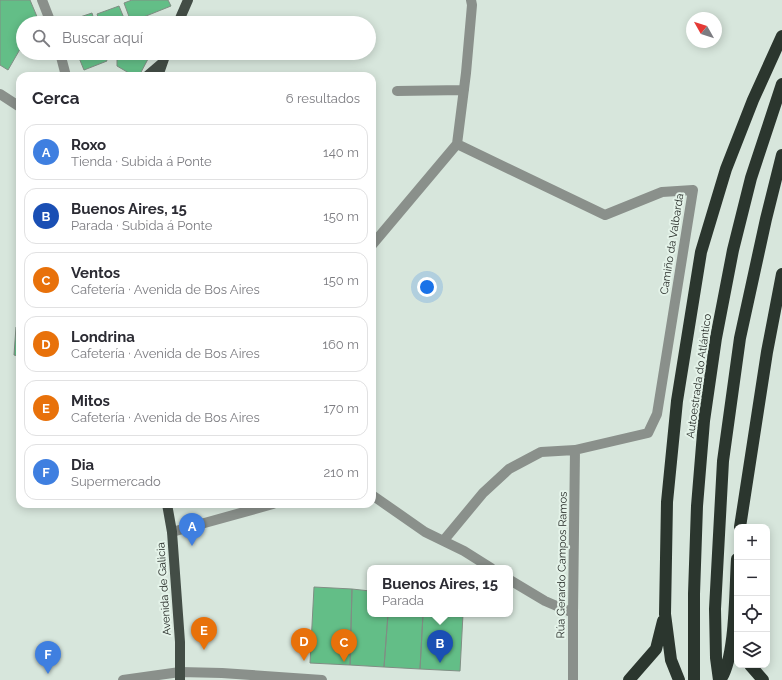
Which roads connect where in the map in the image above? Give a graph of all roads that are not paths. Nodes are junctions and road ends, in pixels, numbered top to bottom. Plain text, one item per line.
1 (42, 0) edge
2 (188, 0) edge
3 (474, 2) edge
4 (184, 5) edge
5 (48, 16) edge
6 (180, 16) edge
7 (782, 36) edge
8 (62, 60) edge
9 (163, 60) edge
10 (161, 64) junction
11 (65, 72) edge
12 (152, 72) edge
13 (159, 72) edge
14 (782, 84) edge
15 (464, 90) junction
16 (397, 91) dead end
17 (0, 94) edge
18 (16, 104) edge
19 (457, 144) junction
20 (782, 156) edge
21 (376, 240) edge
22 (782, 274) edge
23 (575, 450) junction
24 (376, 498) edge
25 (168, 508) edge
26 (259, 508) edge
27 (740, 524) edge
28 (172, 532) junction
29 (444, 540) junction
30 (737, 560) edge
31 (486, 565) edge
32 (513, 582) edge
33 (735, 596) edge
34 (573, 613) junction
35 (665, 614) junction
36 (734, 619) edge
37 (752, 668) edge
38 (180, 676) edge
39 (122, 680) edge
40 (322, 680) edge
41 (573, 680) edge
42 (629, 680) edge
43 (679, 680) edge
44 (694, 680) edge
45 (719, 680) edge
46 (762, 680) edge

1 - 5 street
2 - 4 main road
3 - 15 street
4 - 6 main road
7 - 35 highway
8 - 11 street
9 - 10 main road
10 - 12 main road
10 - 13 main road
14 - 44 highway, Autoestrada do Atlántico
15 - 16 street
15 - 19 street
17 - 18 street
19 - 21 street
19 - 23 street, Camiño da Valbarda
20 - 45 highway
22 - 27 highway
23 - 29 street
23 - 34 street, Rúa Gerardo Campos Ramos
24 - 29 street
25 - 28 main road, Avenida de Galicia
26 - 28 street
28 - 38 main road, Avenida de Galicia
29 - 31 street
30 - 33 highway
32 - 34 street
34 - 41 street, Rúa Gerardo Campos Ramos
35 - 42 highway
35 - 43 highway
36 - 45 highway
37 - 46 highway
38 - 39 street
38 - 40 street

